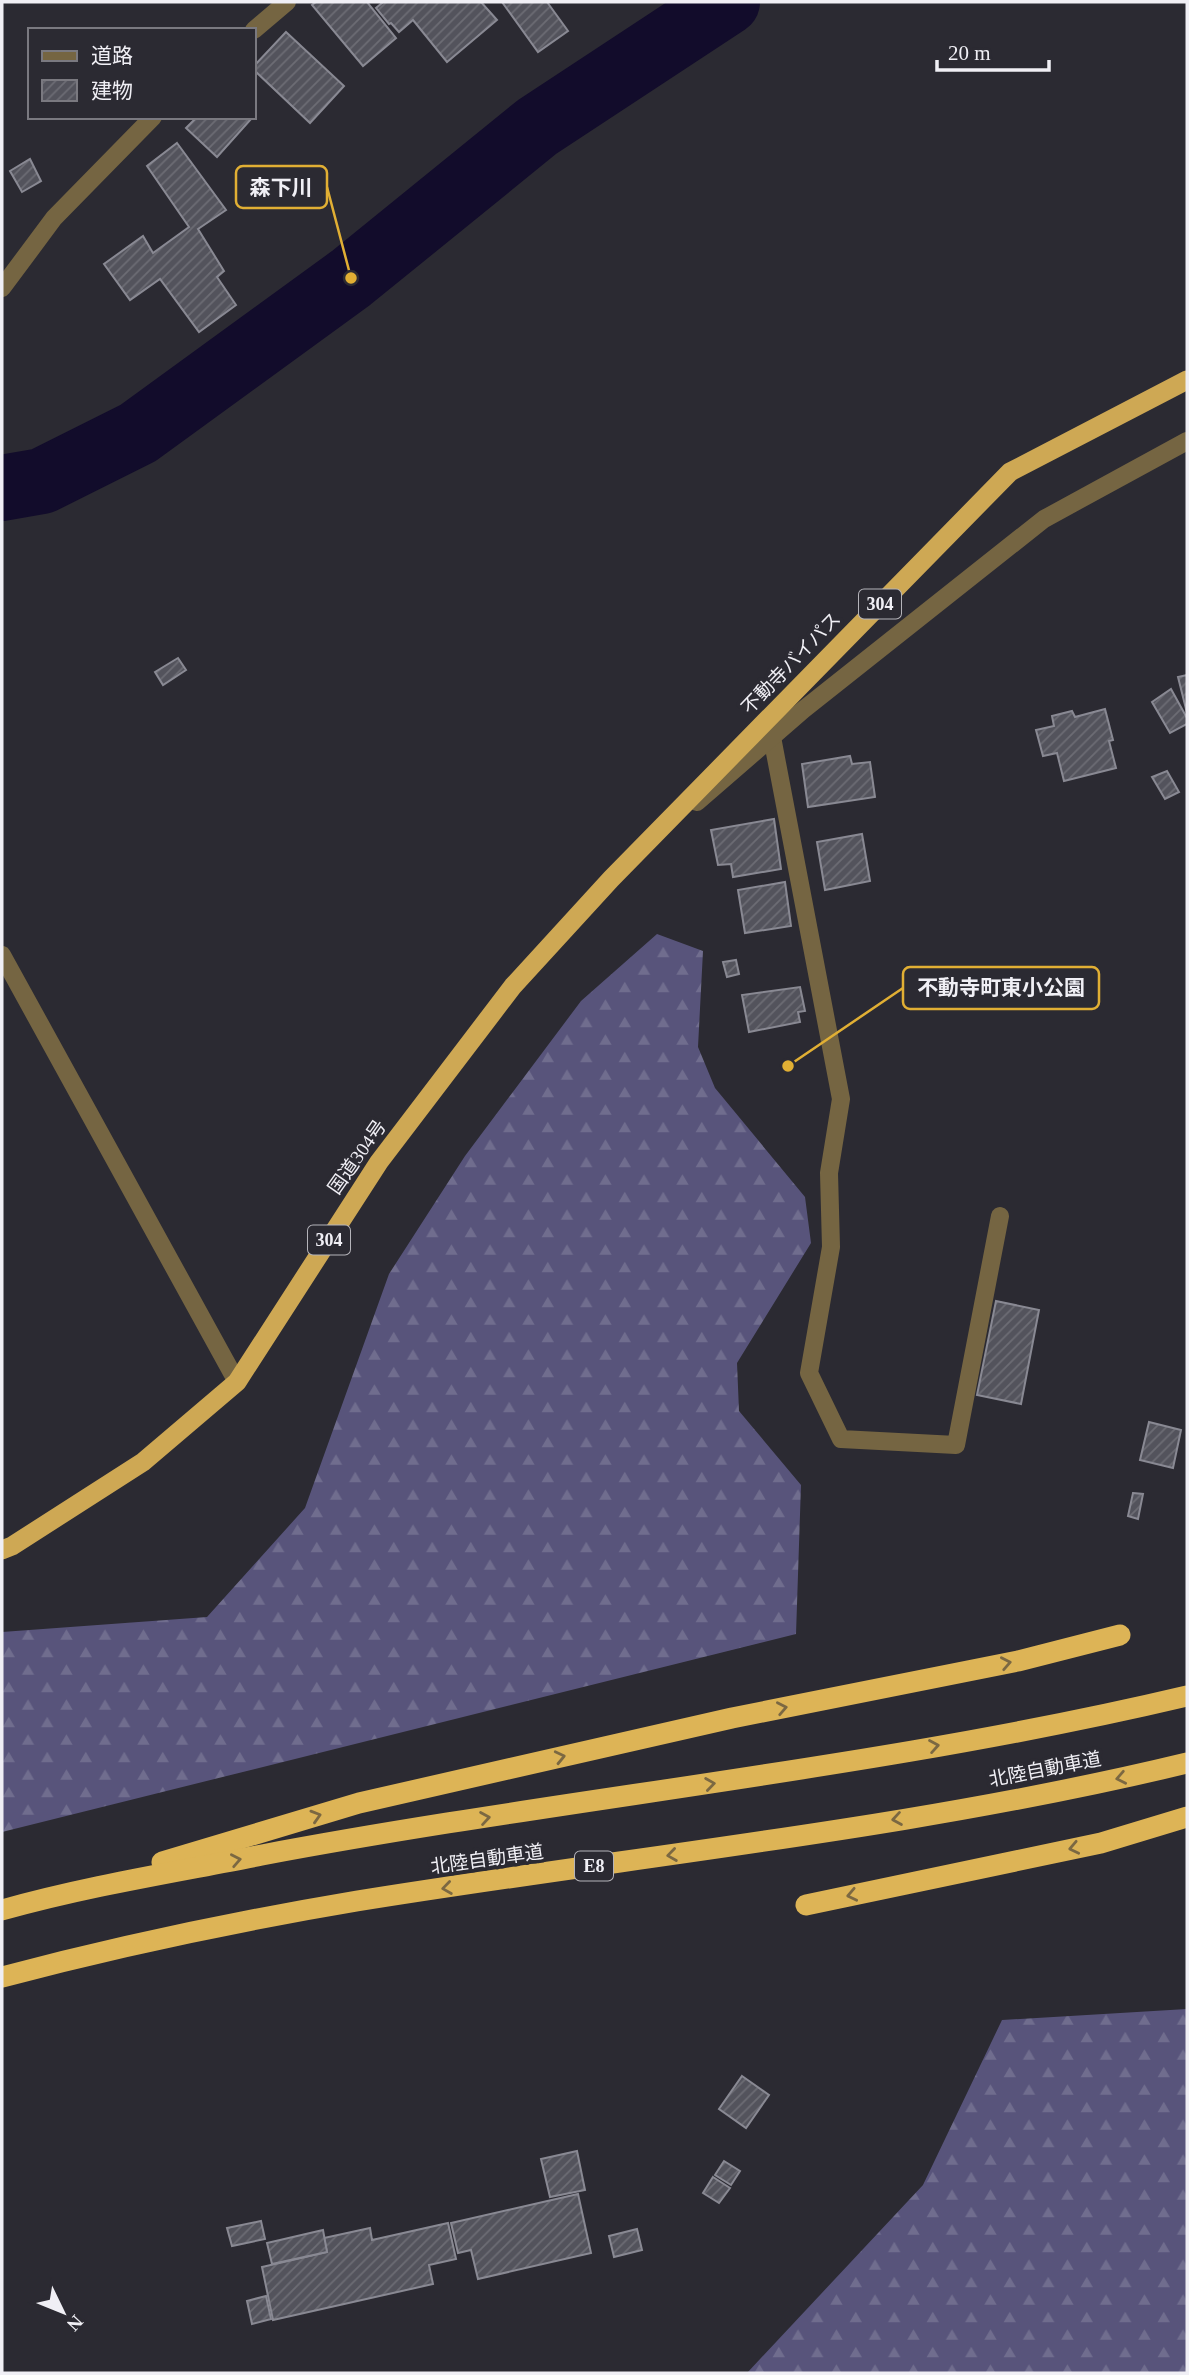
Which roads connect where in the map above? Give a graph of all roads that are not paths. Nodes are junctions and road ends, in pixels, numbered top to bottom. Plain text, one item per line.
1 (287, 2) edge
2 (256, 28) edge
3 (151, 119) edge
4 (2, 288) edge
5 (1187, 380) edge
6 (1187, 441) edge
7 (772, 737) junction
8 (611, 879) junction
9 (2, 955) edge
10 (1000, 1216) dead end
11 (237, 1382) junction
12 (2, 1550) edge
13 (1120, 1634) dead end
14 (1187, 1696) edge
15 (1187, 1763) edge
16 (1187, 1816) edge
17 (806, 1905) dead end
18 (9, 1908) edge
19 (2, 1977) edge

1 - 2 street
3 - 4 street
5 - 8 highway, 不動寺バイパス / 304
6 - 7 street
7 - 8 street
7 - 10 street
8 - 11 highway, 国道304号 / 304
9 - 11 street
11 - 12 highway, 国道304号 / 304
18 -> 13 highway
18 -> 14 highway
15 -> 19 highway, 北陸自動車道 / E8
16 -> 17 highway

